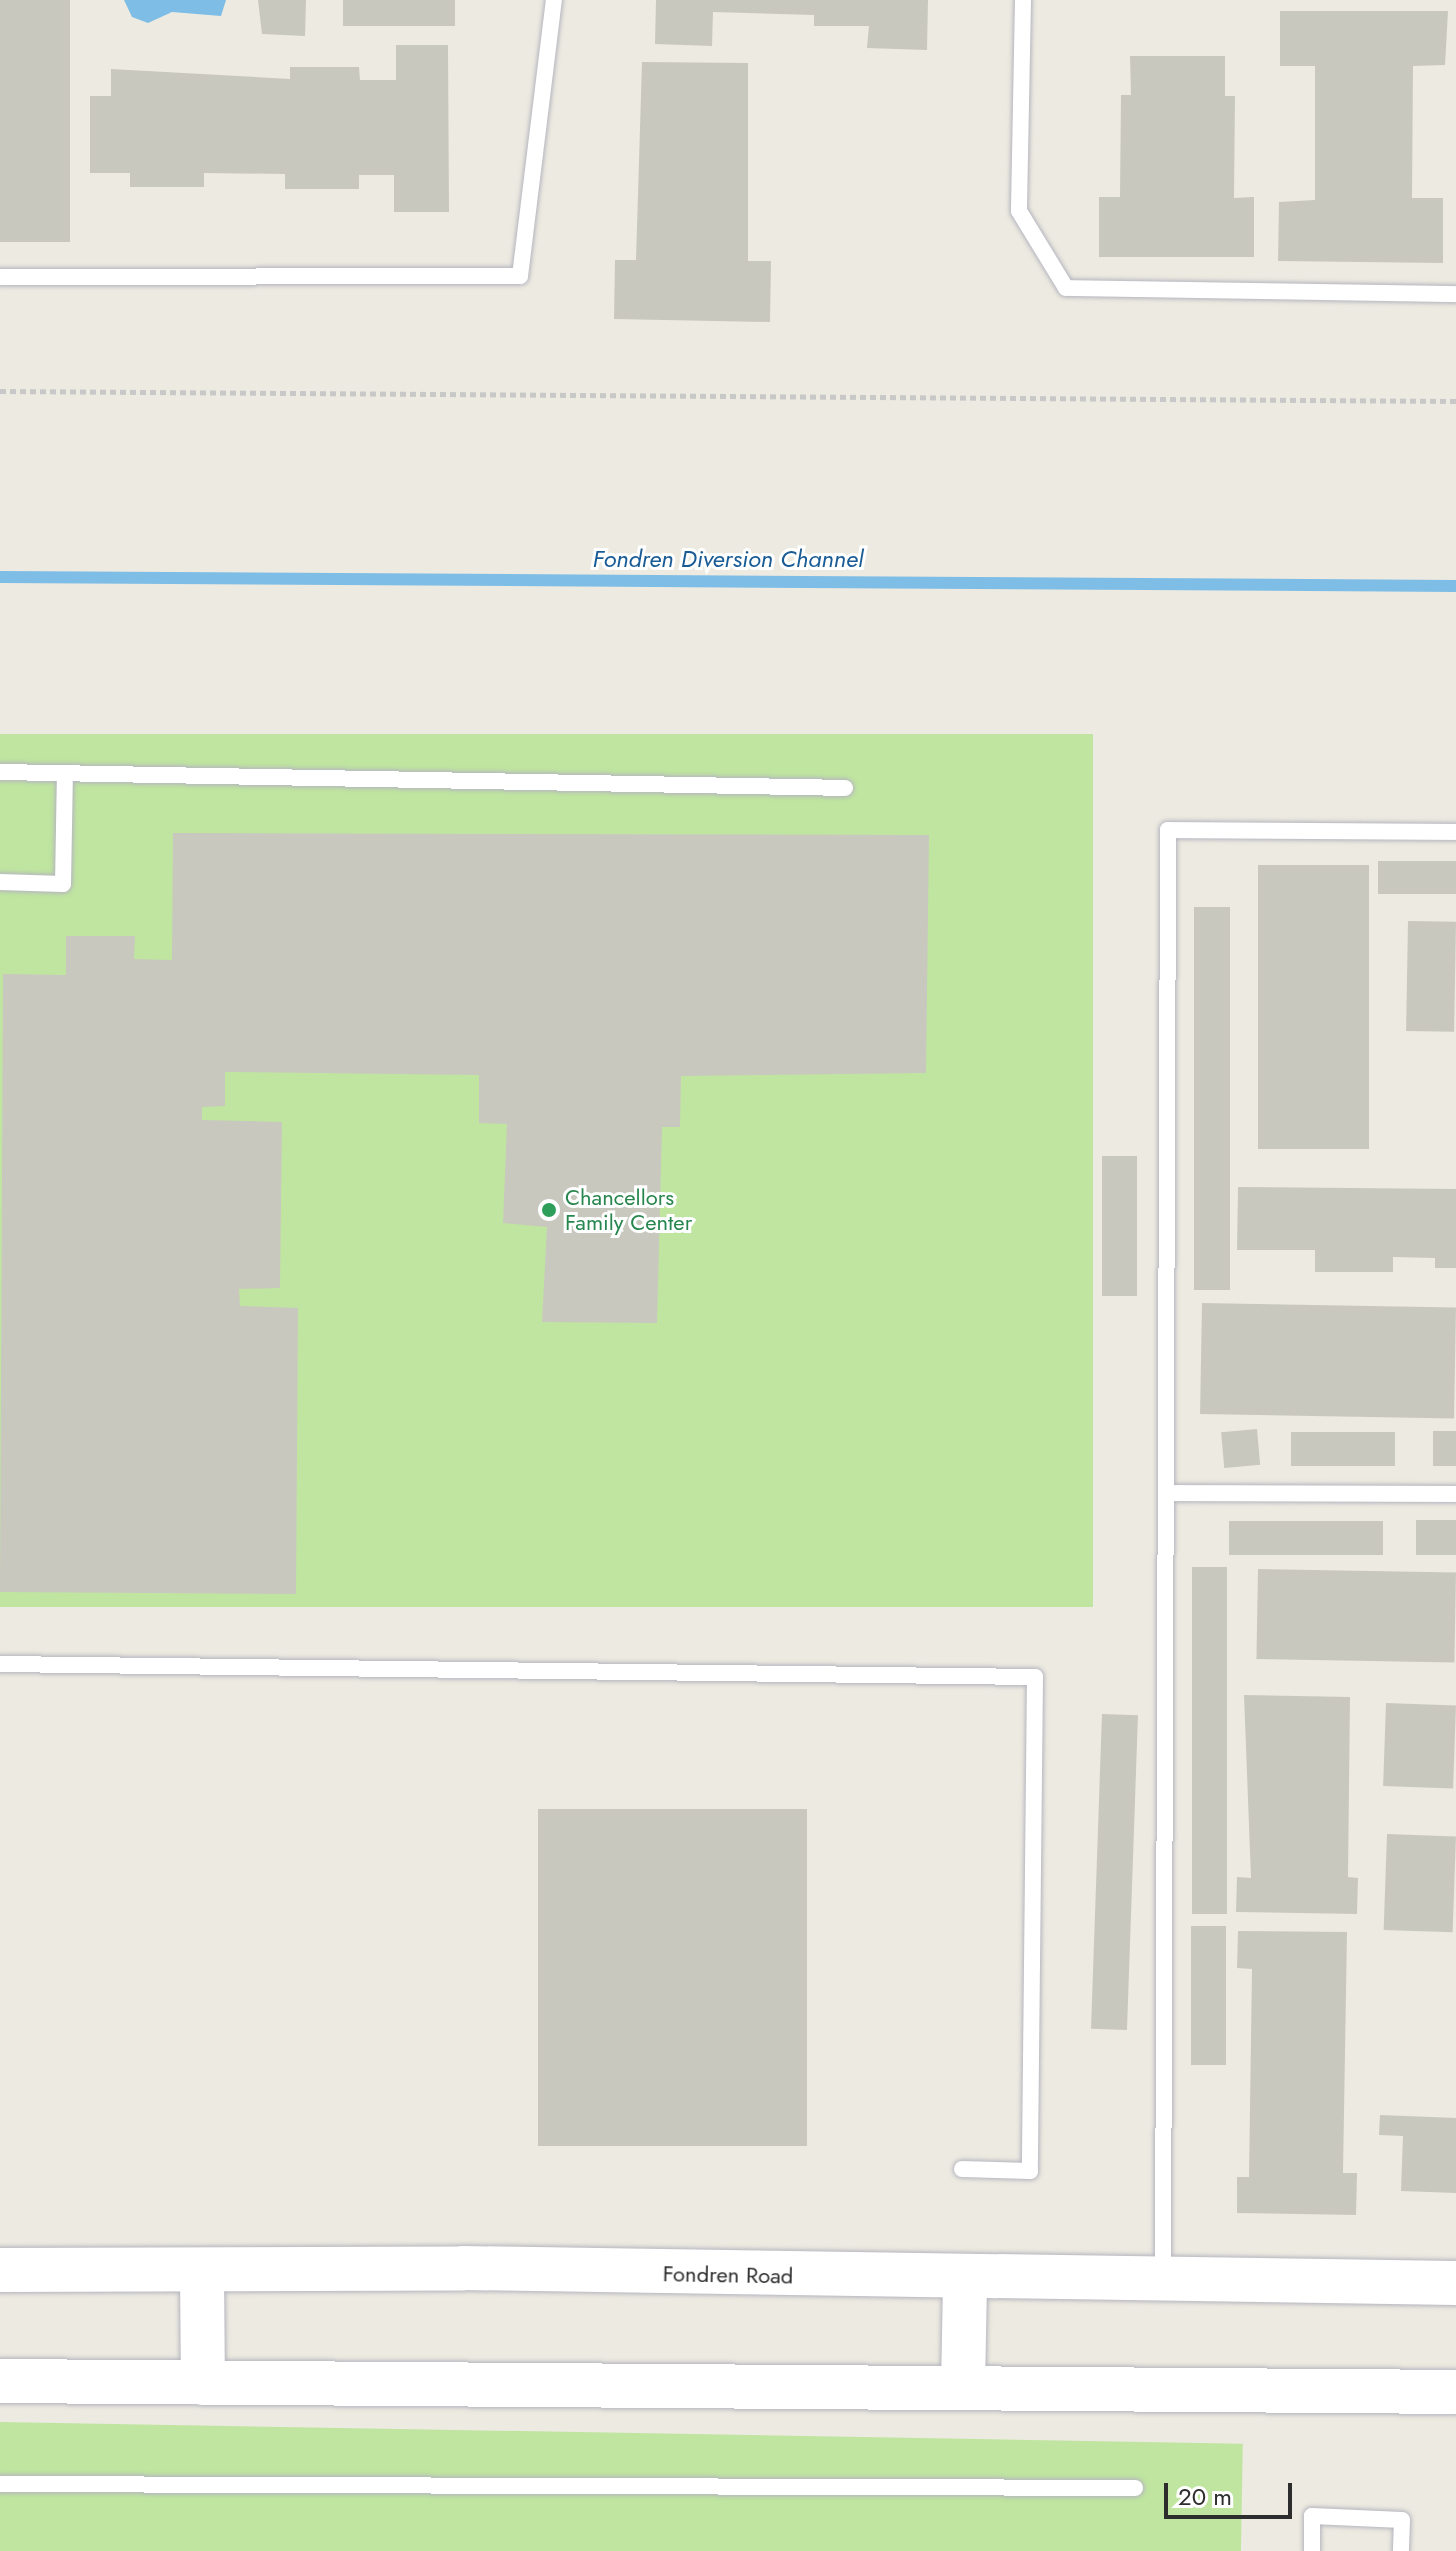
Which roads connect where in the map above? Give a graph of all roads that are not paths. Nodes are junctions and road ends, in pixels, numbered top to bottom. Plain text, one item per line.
1 (554, 0) edge
2 (1023, 0) edge
3 (0, 277) edge
4 (1456, 294) edge
5 (0, 772) edge
6 (65, 773) junction
7 (845, 788) dead end
8 (1456, 832) edge
9 (0, 882) edge
10 (1167, 1493) junction
11 (1456, 1494) edge
12 (0, 1664) edge
13 (962, 2169) dead end
14 (0, 2270) edge
15 (202, 2274) junction
16 (1163, 2280) junction
17 (965, 2281) junction
18 (1456, 2283) edge
19 (0, 2381) edge
20 (203, 2383) junction
21 (963, 2387) junction
22 (1456, 2392) edge
23 (0, 2484) edge
24 (1135, 2488) dead end
25 (1312, 2551) edge
26 (1401, 2551) edge

1 - 3 lane
2 - 4 lane
5 - 6 lane
6 - 7 lane
6 - 9 lane
8 - 10 lane
10 - 11 lane
10 - 16 lane
12 - 13 lane
14 - 15 main road, Fondren Road
15 - 17 main road, Fondren Road
15 - 20 main road
16 - 17 main road, Fondren Road
16 - 18 main road, Fondren Road
17 - 21 main road
19 - 20 main road
20 - 21 main road
21 - 22 main road
23 - 24 lane
25 - 26 lane

